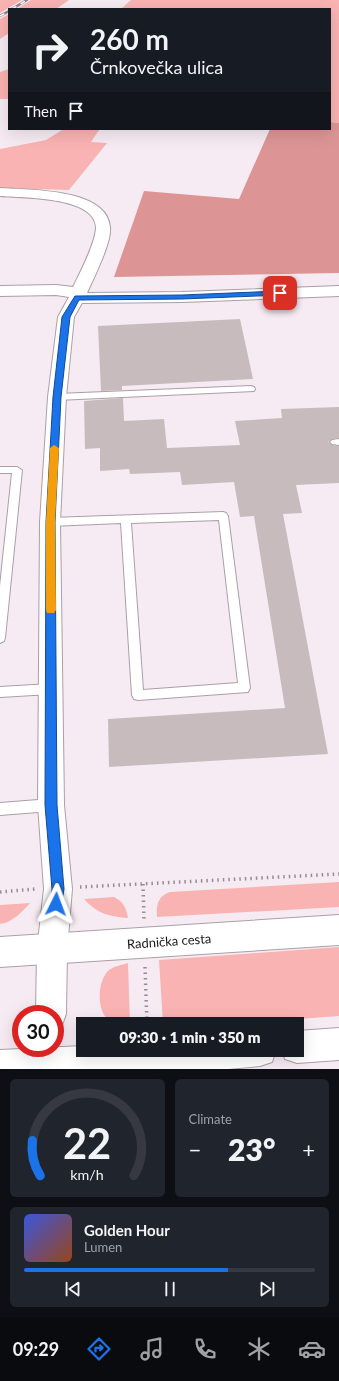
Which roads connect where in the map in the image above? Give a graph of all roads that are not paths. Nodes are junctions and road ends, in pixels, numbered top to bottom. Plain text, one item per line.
1 (0, 192) edge
2 (0, 291) edge
3 (339, 291) edge
4 (78, 295) junction
5 (251, 389) dead end
6 (57, 397) junction
7 (0, 470) edge
8 (126, 520) junction
9 (50, 522) junction
10 (0, 638) edge
11 (51, 688) junction
12 (0, 692) edge
13 (51, 805) junction
14 (0, 809) edge
15 (339, 930) edge
16 (52, 950) junction
17 (0, 952) edge
18 (51, 1005) edge
19 (339, 1044) edge
20 (304, 1046) edge
21 (64, 1056) edge
22 (45, 1057) edge
23 (76, 1057) edge
24 (83, 1057) edge
25 (173, 1057) edge
26 (0, 1067) edge

1 - 4 street
2 - 4 street
3 - 4 street
4 - 6 street
5 - 6 lane
6 - 9 street
7 - 10 lane
8 - 8 lane
8 - 9 lane
9 - 11 street
11 - 12 lane
11 - 13 street
13 - 14 lane
13 - 16 street
15 - 16 main road, Radnička cesta
16 - 17 main road, Radnička cesta
16 - 18 street
19 - 20 main road
21 - 23 main road
22 - 26 main road
24 - 25 main road

